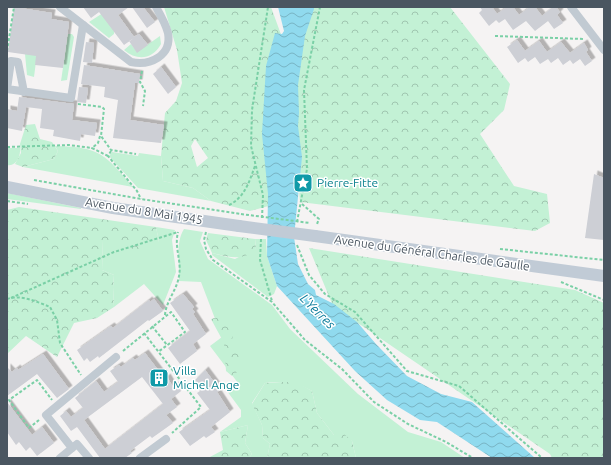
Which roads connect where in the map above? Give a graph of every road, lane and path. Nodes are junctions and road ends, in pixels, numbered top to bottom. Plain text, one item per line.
1 (14, 7) edge
2 (60, 7) edge
3 (156, 7) edge
4 (268, 7) edge
5 (320, 7) edge
6 (571, 7) edge
7 (83, 25) junction
8 (495, 36) dead end
9 (595, 39) junction
10 (604, 50) edge
11 (7, 51) edge
12 (142, 64) junction
13 (24, 92) dead end
14 (71, 98) junction
15 (143, 106) dead end
16 (101, 136) junction
17 (7, 147) edge
18 (92, 148) junction
19 (111, 150) junction
20 (136, 154) dead end
21 (108, 156) junction
22 (255, 164) junction
23 (30, 179) dead end
24 (7, 187) edge
25 (141, 199) junction
26 (302, 204) junction
27 (229, 205) dead end
28 (262, 224) dead end
29 (297, 224) dead end
30 (206, 229) dead end
31 (281, 231) joint
32 (261, 238) dead end
33 (297, 239) dead end
34 (496, 249) dead end
35 (604, 260) edge
36 (584, 275) junction
37 (604, 276) edge
38 (604, 280) edge
39 (560, 282) dead end
40 (11, 298) junction
41 (7, 299) edge
42 (604, 300) edge
43 (272, 302) junction
44 (166, 315) junction
45 (152, 326) junction
46 (144, 333) junction
47 (167, 345) junction
48 (158, 352) junction
49 (116, 358) joint
50 (86, 382) junction
51 (57, 407) junction
52 (46, 415) junction
53 (166, 438) joint
54 (75, 446) junction
55 (60, 458) edge
56 (88, 458) edge
57 (140, 458) edge
58 (473, 458) edge
59 (542, 458) edge

1 - 11 path
2 - 7 street
3 - 12 street
4 - 22 path
5 - 26 path
6 - 9 street
7 - 12 street
7 - 14 street
8 - 9 path
9 - 10 street
12 - 15 path
13 - 14 street
14 - 16 path
16 - 18 path
16 - 19 path
17 - 18 path
18 - 21 path
19 - 20 path
19 - 21 path
21 - 25 path
22 - 27 path
22 - 28 path
23 - 25 path
24 - 31 main road, Avenue du 8 Mai 1945, bridge
25 - 26 path, bridge
26 - 29 path
30 - 43 path
31 - 36 main road, Avenue du Général Charles de Gaulle, bridge
32 - 43 path
33 - 59 path
34 - 35 path
36 - 37 main road, Avenue du Général Charles de Gaulle
36 - 38 main road, Avenue du Général Charles de Gaulle
39 - 42 path
40 - 41 path
40 - 44 path
40 - 50 path
43 - 58 path
44 - 45 path
44 - 47 path
45 - 46 path
45 - 47 path
46 - 48 path
46 - 49 path
47 - 48 path
48 - 53 path
49 - 50 street
50 - 51 street
51 - 52 street
51 - 52 path
52 - 54 street
53 - 57 street
54 - 55 street
54 - 56 street

